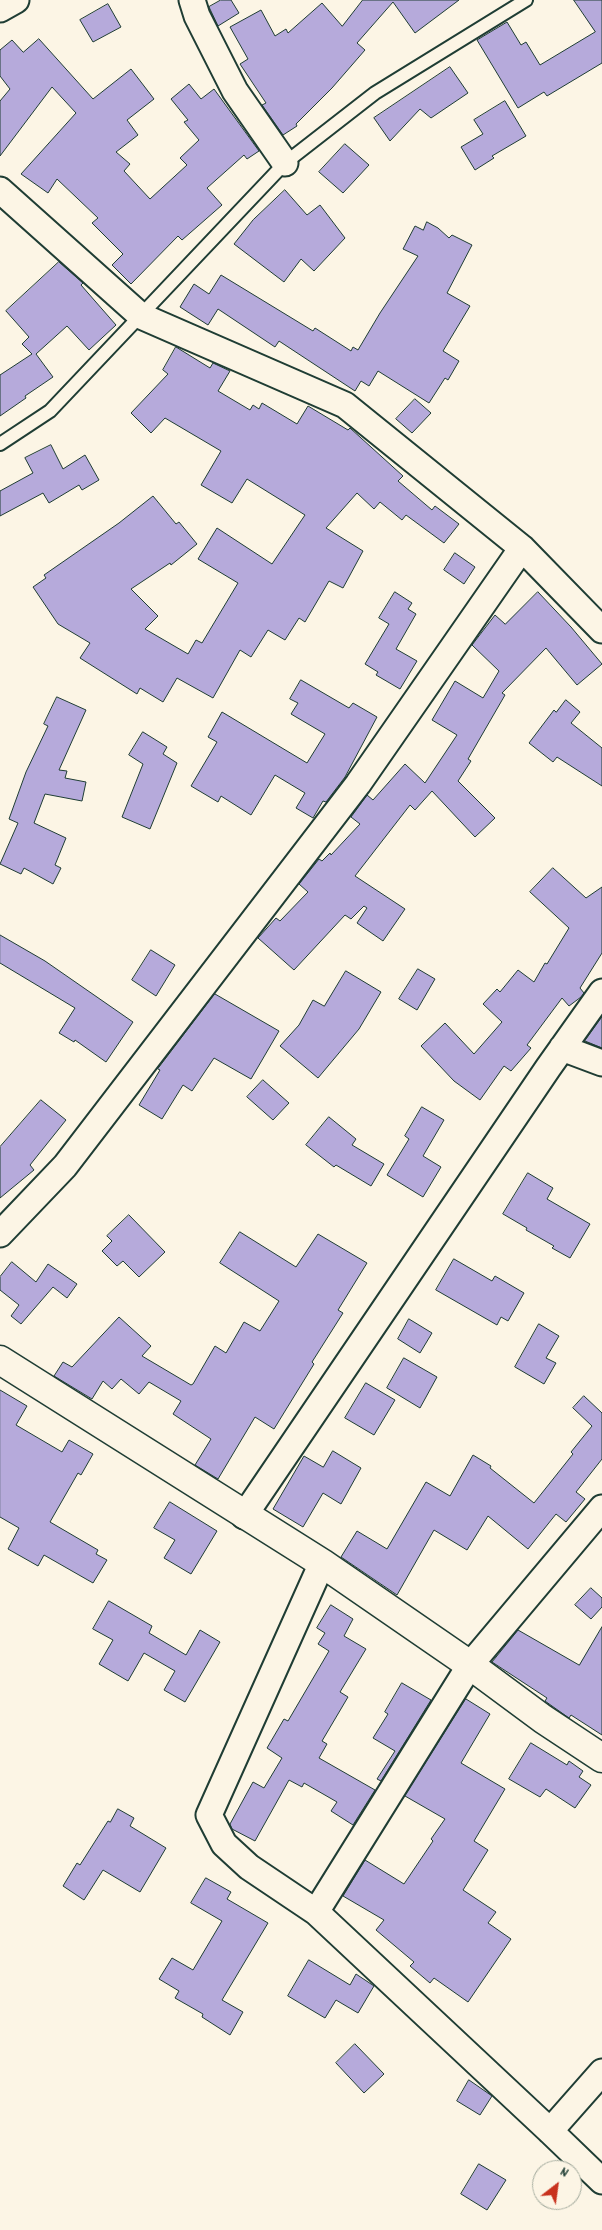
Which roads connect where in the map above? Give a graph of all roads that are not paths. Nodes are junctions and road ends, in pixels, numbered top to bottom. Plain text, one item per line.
1 (16, 0) edge
2 (192, 0) edge
3 (526, 0) edge
4 (0, 9) edge
5 (286, 163) junction
6 (0, 190) edge
7 (141, 316) junction
8 (0, 444) edge
9 (522, 548) junction
10 (602, 630) edge
11 (602, 992) edge
12 (562, 1048) junction
13 (602, 1063) edge
14 (0, 1234) edge
15 (0, 1360) edge
16 (602, 1508) edge
17 (244, 1516) junction
18 (322, 1563) junction
19 (470, 1665) junction
20 (602, 1758) edge
21 (316, 1912) junction
22 (602, 2072) edge
23 (550, 2131) junction
24 (602, 2181) edge

1 - 4 street
2 - 5 street
3 - 5 lane
5 - 7 lane
6 - 7 street
7 - 8 lane
7 - 9 street
9 - 10 street
9 - 14 street
11 - 12 street
12 - 13 street
12 - 17 street
15 - 17 street
16 - 19 street
17 - 18 street
18 - 19 street
18 - 21 street
19 - 20 street
19 - 21 street
21 - 23 street
22 - 23 street
23 - 24 street

